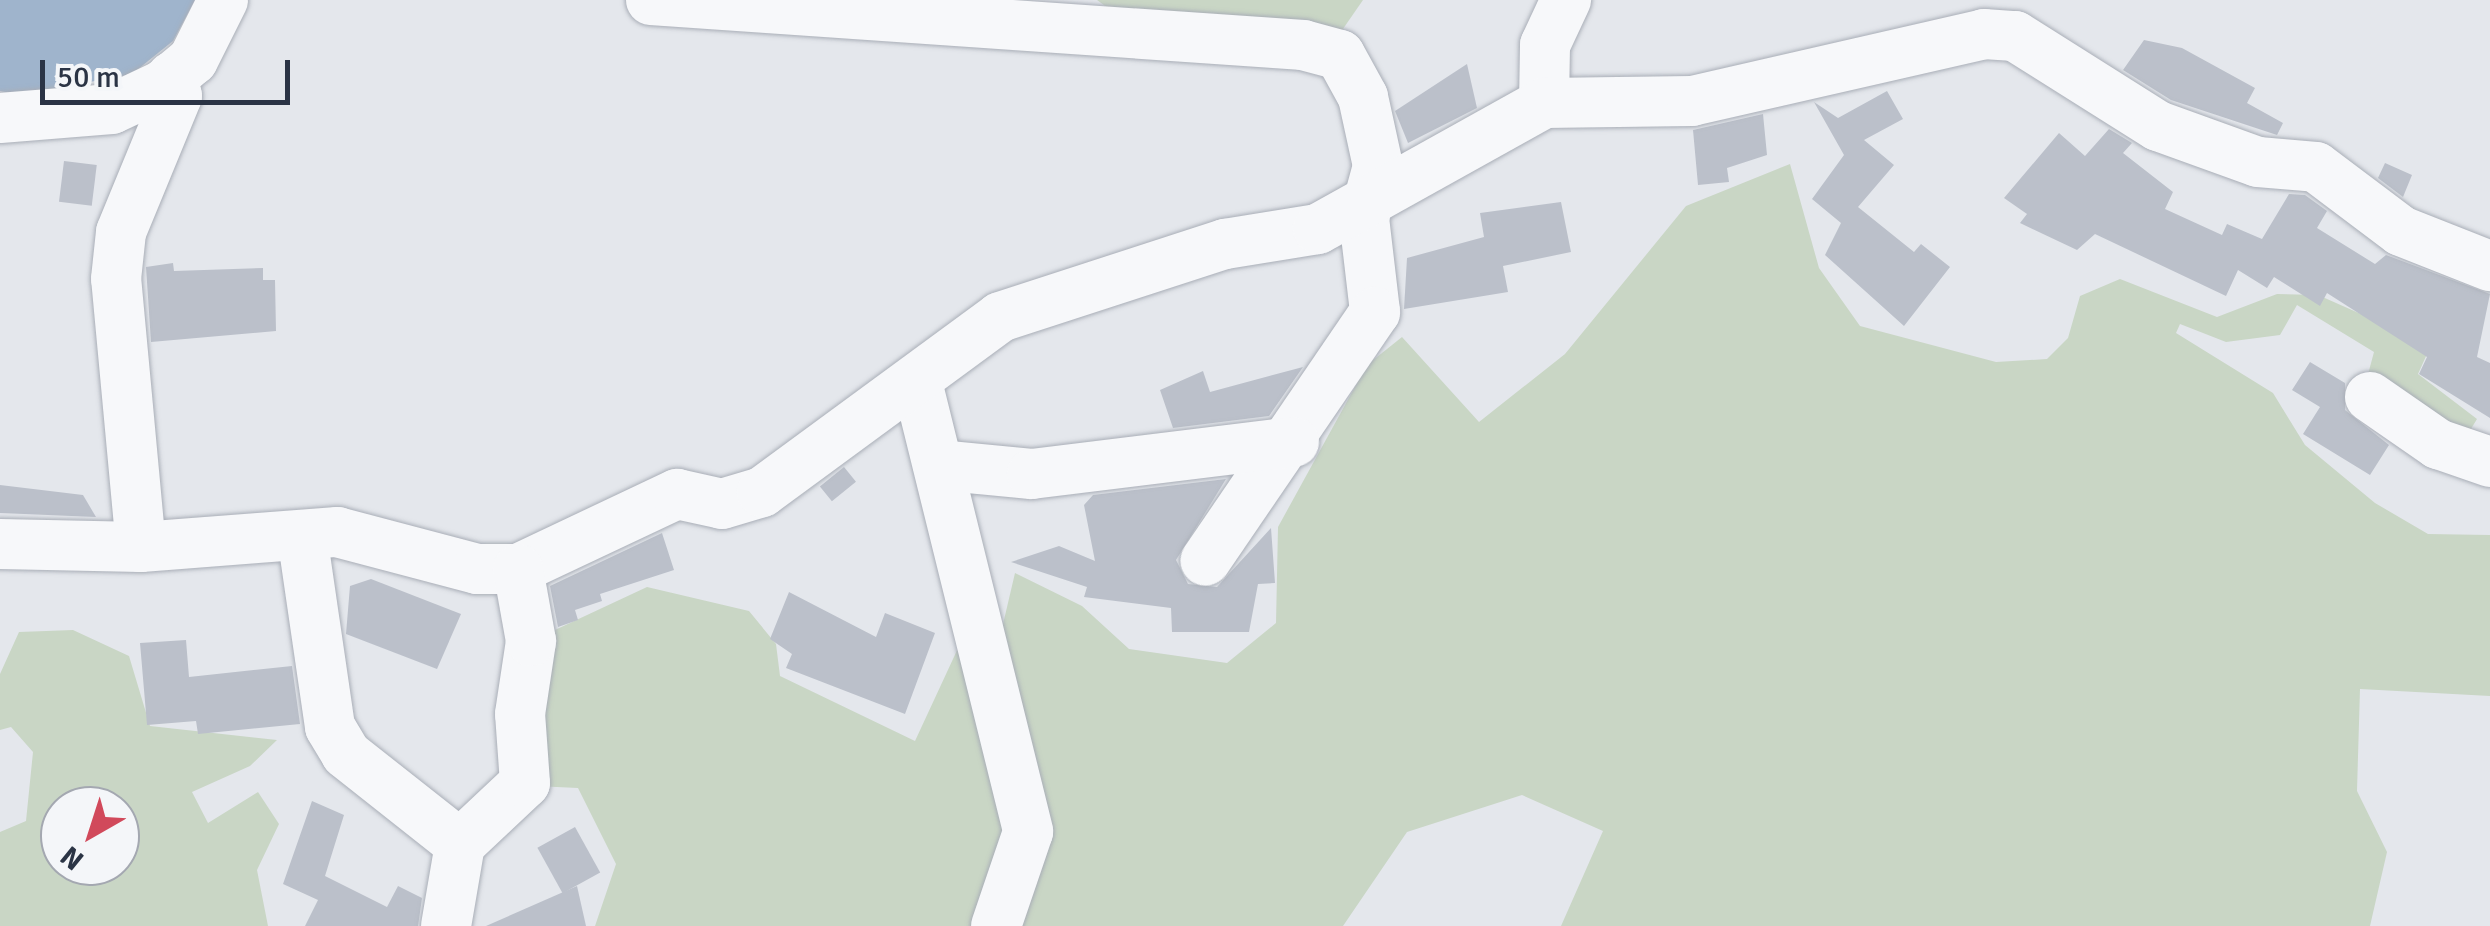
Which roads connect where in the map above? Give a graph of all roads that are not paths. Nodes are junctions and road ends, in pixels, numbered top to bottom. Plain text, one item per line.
1 (222, 0) edge
2 (650, 0) edge
3 (1566, 0) edge
4 (172, 77) junction
5 (1544, 103) junction
6 (0, 118) edge
7 (1375, 191) junction
8 (2490, 266) edge
9 (918, 386) junction
10 (2370, 397) dead end
11 (1294, 442) junction
12 (2490, 462) edge
13 (938, 465) junction
14 (302, 535) junction
15 (0, 544) edge
16 (141, 547) junction
17 (1205, 560) dead end
18 (518, 569) junction
19 (460, 844) junction
20 (446, 926) edge
21 (996, 926) edge

1 - 4 street
2 - 7 street
3 - 5 street
4 - 6 street
4 - 16 street
5 - 7 street
5 - 8 street
7 - 9 street
7 - 11 street
9 - 13 street
9 - 18 street
10 - 12 street
11 - 13 street
11 - 17 street
13 - 21 street
14 - 16 street
14 - 18 street
14 - 19 street
15 - 16 street
18 - 19 street
19 - 20 street

